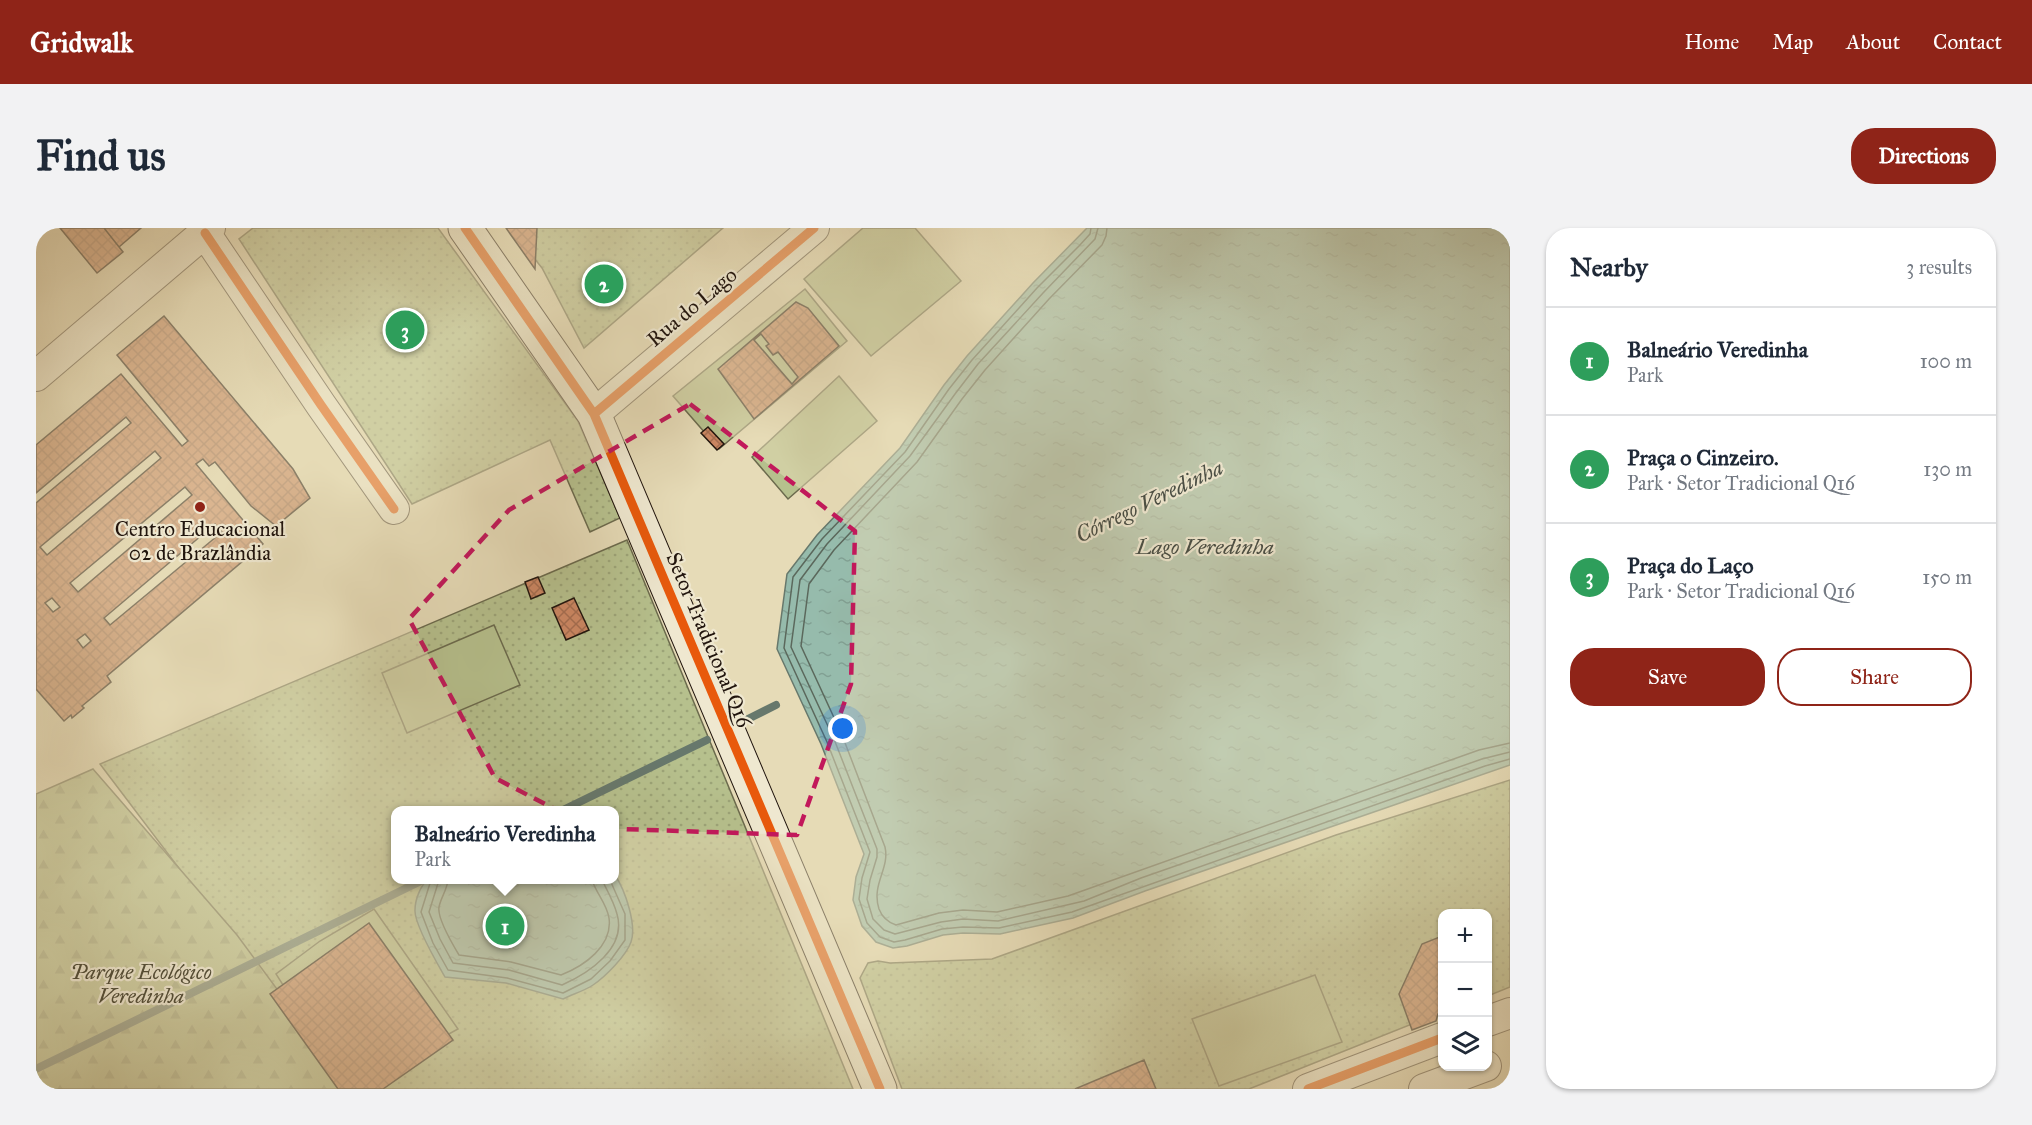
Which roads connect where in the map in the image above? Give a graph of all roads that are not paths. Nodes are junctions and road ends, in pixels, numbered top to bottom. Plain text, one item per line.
1 (465, 228) edge
2 (814, 228) edge
3 (208, 230) edge
4 (36, 376) edge
5 (594, 414) junction
6 (394, 509) dead end
7 (1510, 1013) edge
8 (1492, 1020) edge
9 (1438, 1040) edge
10 (1396, 1056) junction
11 (1510, 1058) edge
12 (1492, 1064) edge
13 (1473, 1071) edge
14 (880, 1089) edge
15 (1308, 1089) edge
16 (1409, 1089) edge
17 (1424, 1089) edge

1 - 5 street, Setor Tradicional Q16
2 - 5 street, Rua do Lago
3 - 4 street
3 - 6 street
5 - 14 street, Setor Tradicional Q16
7 - 8 street
9 - 10 street
10 - 15 street
10 - 16 street
11 - 12 street
13 - 17 street

